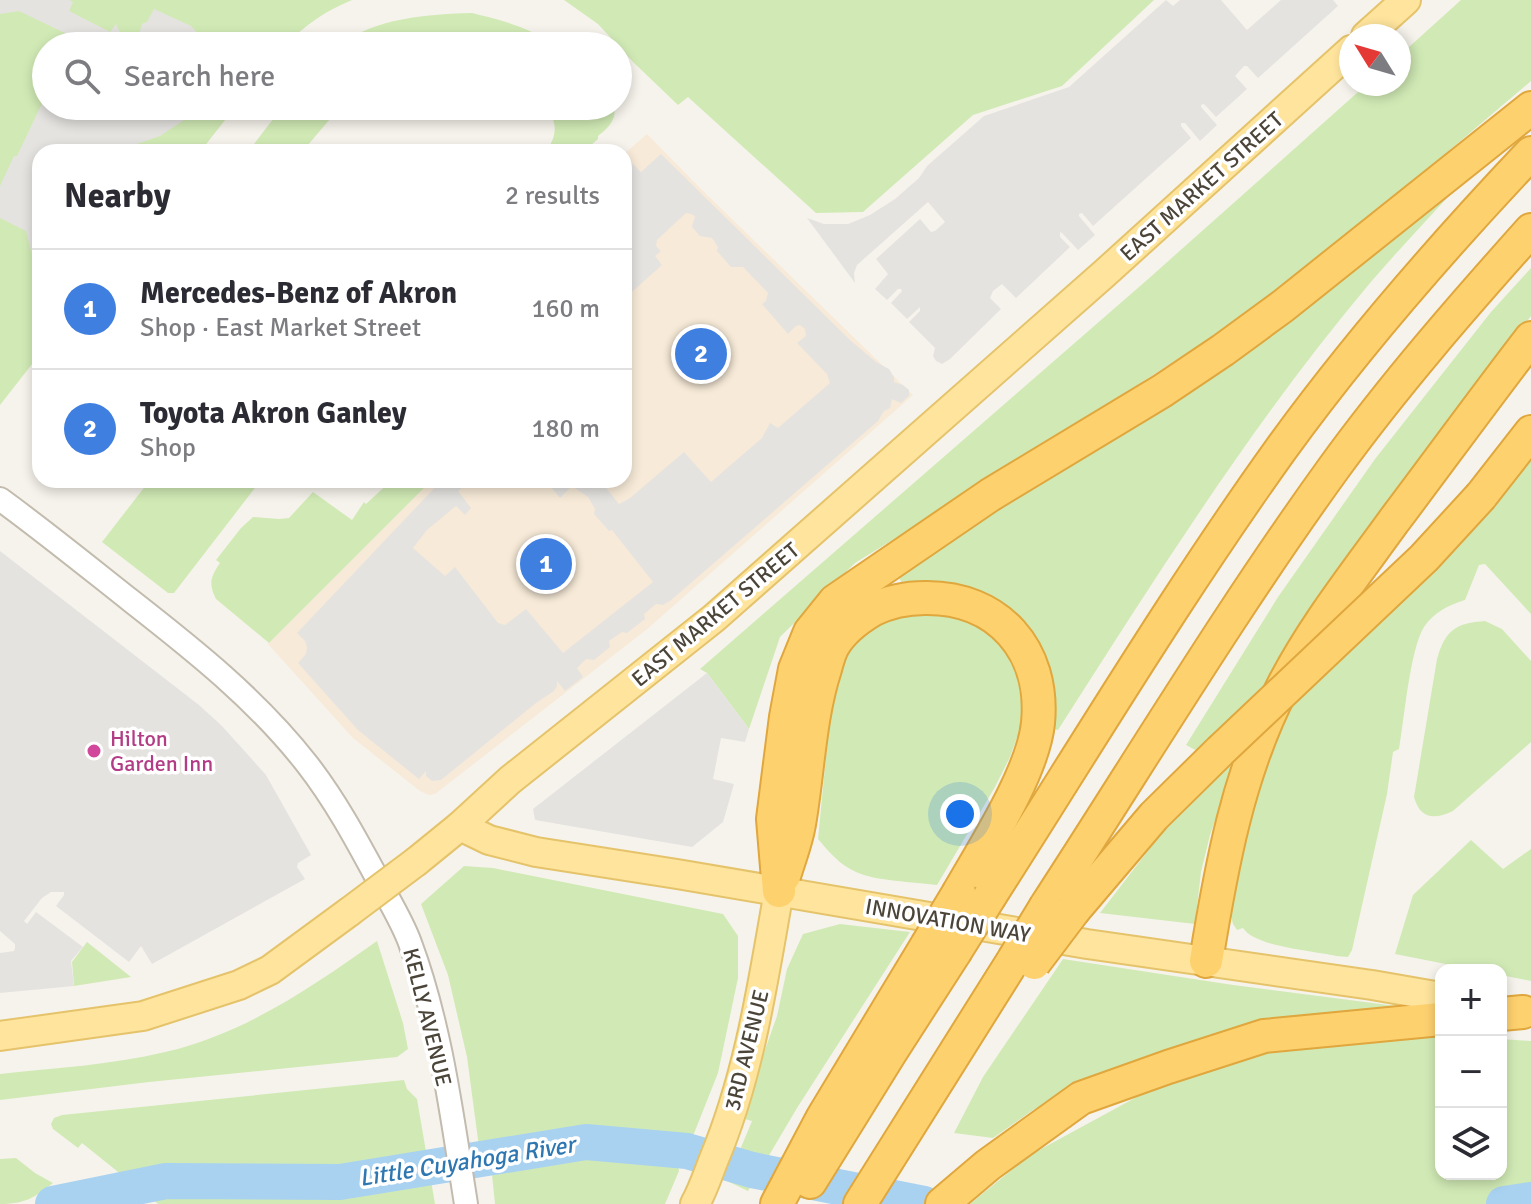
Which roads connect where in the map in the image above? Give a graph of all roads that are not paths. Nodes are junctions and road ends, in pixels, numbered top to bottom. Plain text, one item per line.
1 (1406, 0) edge
2 (1379, 24) edge
3 (1339, 61) edge
4 (1531, 108) edge
5 (1531, 153) edge
6 (1531, 230) edge
7 (1531, 338) edge
8 (1531, 432) edge
9 (0, 499) edge
10 (460, 826) junction
11 (779, 891) junction
12 (974, 894) junction
13 (1060, 908) junction
14 (1206, 961) junction
15 (1435, 996) edge
16 (1435, 1020) edge
17 (0, 1036) edge
18 (836, 1119) junction
19 (696, 1201) edge
20 (466, 1204) edge
21 (777, 1204) edge
22 (797, 1204) edge
23 (860, 1204) edge
24 (942, 1204) edge

1 - 2 main road
3 - 10 main road, EAST MARKET STREET
4 - 11 highway
5 - 12 highway
6 - 13 highway
7 - 14 highway
8 - 13 highway, bridge
9 - 20 street, KELLY AVENUE
10 - 11 main road, INNOVATION WAY
10 - 17 main road, EAST MARKET STREET, bridge
11 - 12 highway
11 - 14 main road, INNOVATION WAY
11 - 19 main road, 3RD AVENUE
12 - 18 highway, bridge
13 - 23 highway, bridge
14 - 15 main road, INNOVATION WAY
16 - 24 highway
18 - 21 highway
18 - 22 highway

